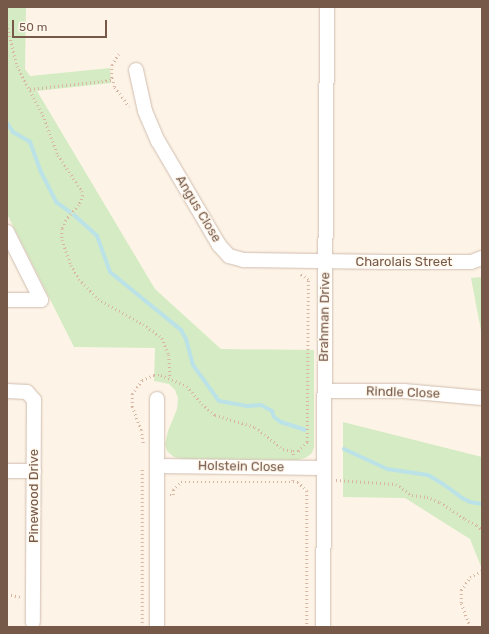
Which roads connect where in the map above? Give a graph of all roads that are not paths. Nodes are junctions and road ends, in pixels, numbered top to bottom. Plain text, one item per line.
1 (327, 7) edge
2 (136, 70) dead end
3 (7, 232) edge
4 (482, 258) edge
5 (326, 261) junction
6 (7, 300) edge
7 (7, 391) edge
8 (325, 391) junction
9 (482, 398) edge
10 (158, 399) dead end
11 (158, 466) junction
12 (7, 471) edge
13 (34, 471) junction
14 (324, 473) junction
15 (33, 622) dead end
16 (157, 627) edge
17 (323, 627) edge

1 - 5 street, Brahman Drive
2 - 5 street, Angus Close
3 - 6 street
4 - 5 street, Charolais Street
5 - 8 street, Brahman Drive
7 - 13 street, Pinewood Drive
8 - 9 street, Rindle Close
8 - 14 street, Brahman Drive
10 - 11 street
11 - 14 street, Holstein Close
11 - 16 street
12 - 13 street
13 - 15 street, Pinewood Drive
14 - 17 street, Brahman Drive

